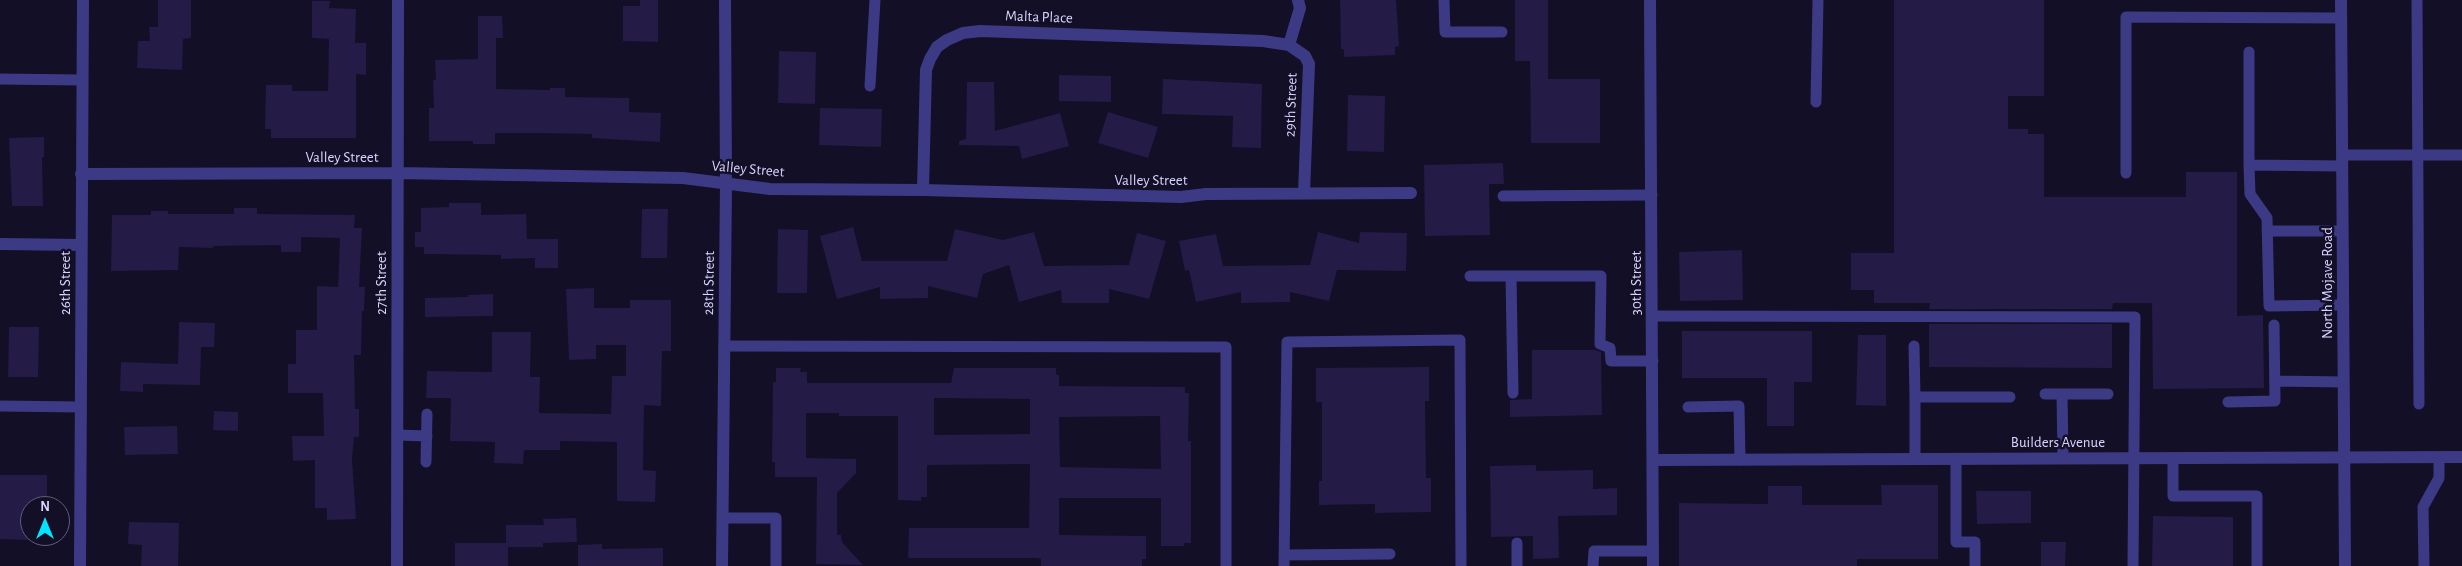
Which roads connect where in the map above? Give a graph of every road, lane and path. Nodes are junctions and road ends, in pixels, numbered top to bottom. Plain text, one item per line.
1 (82, 0) edge
2 (398, 0) edge
3 (725, 0) edge
4 (875, 0) edge
5 (1298, 0) edge
6 (1444, 0) edge
7 (1650, 0) edge
8 (1818, 0) edge
9 (2341, 0) edge
10 (2417, 0) edge
11 (2341, 18) junction
12 (1502, 32) dead end
13 (1289, 45) junction
14 (2249, 52) dead end
15 (0, 79) edge
16 (82, 80) junction
17 (870, 86) dead end
18 (1816, 102) dead end
19 (2462, 154) edge
20 (2418, 155) junction
21 (2342, 160) junction
22 (2249, 165) junction
23 (397, 173) junction
24 (2126, 173) dead end
25 (81, 174) junction
26 (726, 185) junction
27 (923, 190) junction
28 (1304, 193) junction
29 (1411, 193) dead end
30 (1652, 195) junction
31 (1503, 196) dead end
32 (2267, 231) junction
33 (2342, 231) junction
34 (0, 244) edge
35 (81, 245) junction
36 (1470, 276) dead end
37 (1511, 276) junction
38 (2343, 305) junction
39 (1652, 316) junction
40 (2274, 325) dead end
41 (724, 346) junction
42 (1914, 346) dead end
43 (1653, 361) junction
44 (2275, 381) junction
45 (2344, 382) junction
46 (1512, 393) dead end
47 (2045, 394) dead end
48 (2062, 394) junction
49 (2108, 394) dead end
50 (1915, 397) junction
51 (2010, 397) dead end
52 (2228, 402) dead end
53 (2419, 404) dead end
54 (0, 406) edge
55 (80, 407) junction
56 (1688, 407) dead end
57 (426, 414) dead end
58 (397, 435) junction
59 (426, 436) junction
60 (2344, 457) junction
61 (2439, 457) junction
62 (2462, 457) edge
63 (2063, 458) junction
64 (2135, 458) junction
65 (2173, 458) junction
66 (1915, 459) junction
67 (1956, 459) junction
68 (1654, 460) junction
69 (1740, 460) junction
70 (426, 462) dead end
71 (723, 518) junction
72 (1516, 543) dead end
73 (1653, 551) junction
74 (1390, 554) dead end
75 (1284, 561) edge
76 (80, 566) edge
77 (397, 566) edge
78 (722, 566) edge
79 (776, 566) edge
80 (1226, 566) edge
81 (1461, 566) edge
82 (1517, 566) edge
83 (1593, 566) edge
84 (1653, 566) edge
85 (1975, 566) edge
86 (2133, 566) edge
87 (2257, 566) edge
88 (2345, 566) edge
89 (2424, 566) edge

1 - 16 street, 26th Street
2 - 23 street, 27th Street
3 - 26 street, 28th Street
4 - 17 lane
5 - 13 street
6 - 12 lane
7 - 30 street, 30th Street
8 - 18 lane
9 - 11 street, North Mojave Road
10 - 20 lane
11 - 21 street, North Mojave Road
11 - 24 lane
13 - 27 street, Malta Place
13 - 28 street, 29th Street
14 - 22 lane
15 - 16 lane
16 - 25 street, 26th Street
19 - 20 lane
20 - 21 lane
20 - 53 lane
21 - 22 lane
21 - 33 street, North Mojave Road
22 - 32 lane
23 - 25 street, Valley Street
23 - 26 street, Valley Street
23 - 58 street, 27th Street
25 - 35 street, 26th Street
26 - 27 street, Valley Street
26 - 41 street, 28th Street
27 - 28 street, Valley Street
28 - 29 street, Valley Street
30 - 31 lane
30 - 39 street, 30th Street
32 - 33 lane
32 - 38 lane
33 - 38 street, North Mojave Road
34 - 35 street
35 - 55 street, 26th Street
36 - 37 lane
37 - 43 lane
37 - 46 lane
38 - 45 street, North Mojave Road
39 - 43 street, 30th Street
39 - 64 lane
40 - 44 lane
41 - 71 street, 28th Street
41 - 80 lane
42 - 50 lane
43 - 68 street, 30th Street
44 - 45 lane
44 - 52 lane
45 - 60 street, North Mojave Road
47 - 48 lane
48 - 49 lane
48 - 63 lane
50 - 51 lane
50 - 66 lane
54 - 55 lane
55 - 76 street, 26th Street
56 - 69 lane
57 - 59 lane
58 - 59 lane
58 - 77 street, 27th Street
59 - 70 lane
60 - 61 street, Builders Avenue
60 - 65 street, Builders Avenue
60 - 88 street, North Mojave Road
61 - 62 street, Builders Avenue
61 - 89 lane
63 - 64 street, Builders Avenue
63 - 67 street, Builders Avenue
64 - 65 street, Builders Avenue
64 - 86 lane
65 - 87 lane
66 - 67 street, Builders Avenue
66 - 69 street, Builders Avenue
67 - 85 lane
68 - 69 street, Builders Avenue
68 - 73 street, 30th Street
71 - 78 street, 28th Street
71 - 79 lane
72 - 82 lane
73 - 83 lane
73 - 84 street, 30th Street
74 - 75 lane
75 - 81 lane

